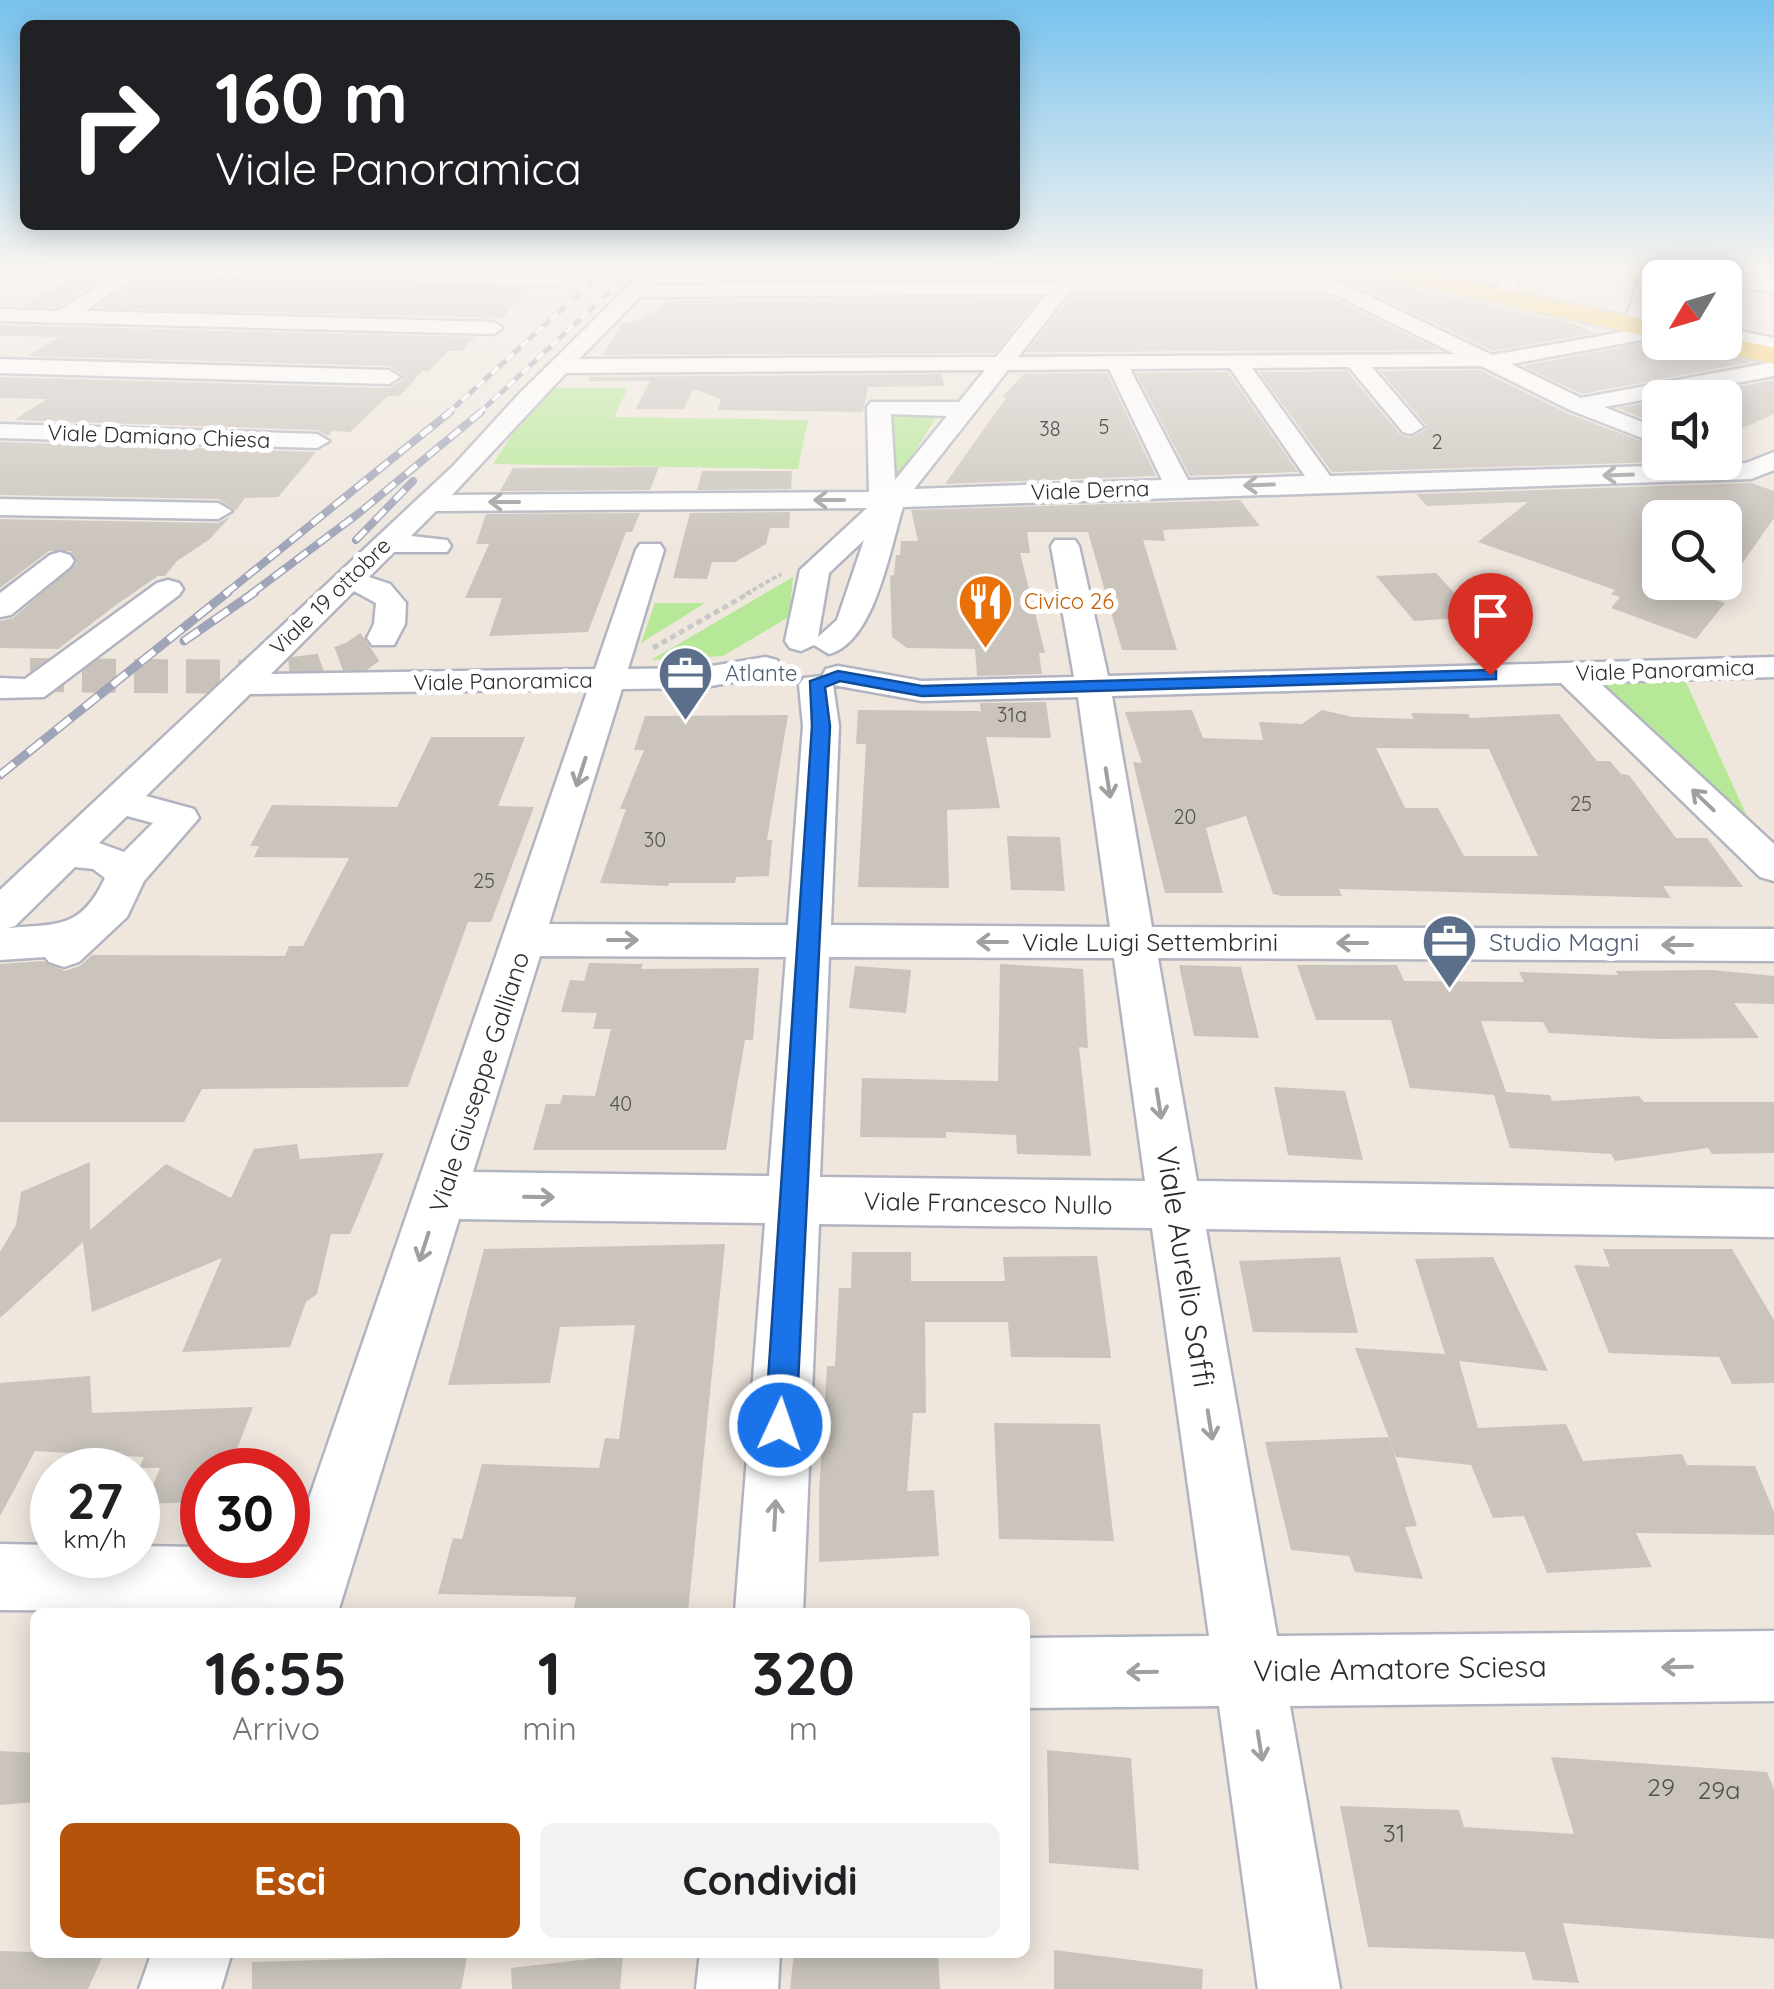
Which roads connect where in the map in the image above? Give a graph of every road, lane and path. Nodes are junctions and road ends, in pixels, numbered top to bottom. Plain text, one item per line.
1 (736, 365) edge
2 (1001, 365) edge
3 (1117, 365) edge
4 (1239, 365) edge
5 (1358, 365) edge
6 (1495, 365) edge
7 (0, 366) edge
8 (563, 366) joint
9 (1774, 369) edge
10 (390, 377) dead end
11 (1578, 405) junction
12 (965, 409) junction
13 (1411, 428) dead end
14 (0, 431) edge
15 (1642, 431) edge
16 (317, 441) dead end
17 (1756, 468) edge
18 (1322, 484) junction
19 (1179, 488) junction
20 (892, 500) junction
21 (428, 503) junction
22 (0, 507) edge
23 (218, 511) dead end
24 (392, 535) junction
25 (443, 538) dead end
26 (1065, 546) dead end
27 (650, 550) dead end
28 (830, 557) junction
29 (60, 561) dead end
30 (345, 582) junction
31 (168, 589) dead end
32 (0, 608) edge
33 (383, 638) dead end
34 (821, 661) junction
35 (764, 667) junction
36 (1774, 667) edge
37 (1570, 672) junction
38 (612, 675) junction
39 (10, 679) edge
40 (240, 684) junction
41 (1092, 686) junction
42 (118, 801) junction
43 (65, 852) junction
44 (1774, 867) edge
45 (127, 874) junction
46 (0, 915) edge
47 (526, 940) junction
48 (808, 941) junction
49 (1133, 942) junction
50 (0, 944) edge
51 (1774, 945) edge
52 (442, 1196) junction
53 (794, 1200) junction
54 (1175, 1205) junction
55 (1774, 1213) edge
56 (0, 1577) edge
57 (309, 1598) edge
58 (769, 1608) edge
59 (1774, 1666) edge
60 (1248, 1671) junction
61 (1030, 1673) edge
62 (190, 1958) edge
63 (740, 1958) edge
64 (180, 1989) edge
65 (737, 1989) edge
66 (1299, 1989) edge

1 - 8 street
2 - 12 street
3 - 19 street
4 - 18 street
5 - 13 street
6 - 11 street
7 - 10 street
8 - 21 street, Viale 19 ottobre
9 - 11 street
11 - 15 street
12 - 20 street
12 - 20 street
14 - 16 street, Viale Damiano Chiesa
17 -> 18 street, Viale Derna
18 -> 19 street, Viale Derna
19 - 20 street, Viale Derna
20 -> 21 street, Viale Derna
20 - 28 street
20 - 34 street
21 - 24 street, Viale 19 ottobre
22 - 23 street
24 - 25 street
24 - 30 street, Viale 19 ottobre
26 - 41 street, Viale Aurelio Saffi
27 - 38 street, Viale Giuseppe Galliano
28 - 34 street
28 - 38 path
29 - 32 street
30 - 33 street
30 - 40 street, Viale 19 ottobre
31 - 39 street
34 - 35 street, Viale Panoramica
34 - 35 street
34 - 41 street, Viale Panoramica
34 - 48 street
35 - 38 street, Viale Panoramica
36 - 37 street, Viale Panoramica
37 - 41 street, Viale Panoramica
44 -> 37 street
38 - 40 street, Viale Panoramica
38 -> 47 street, Viale Giuseppe Galliano
40 - 42 street, Viale 19 ottobre
41 -> 49 street, Viale Aurelio Saffi
42 - 43 street, Viale 19 ottobre
42 - 45 street
43 - 45 street
43 - 46 street, Viale 19 ottobre
45 - 50 street
47 -> 48 street, Viale Luigi Settembrini
47 - 52 street, Viale Giuseppe Galliano
49 -> 48 street, Viale Luigi Settembrini
48 - 53 street
51 -> 49 street, Viale Luigi Settembrini
49 -> 54 street, Viale Aurelio Saffi
52 -> 53 street, Viale Francesco Nullo
52 -> 57 street, Viale Giuseppe Galliano
53 - 54 street, Viale Francesco Nullo
58 -> 53 street
54 - 55 street, Viale Francesco Nullo
54 -> 60 street, Viale Aurelio Saffi
56 - 57 street
59 -> 60 street, Viale Amatore Sciesa
60 -> 61 street, Viale Amatore Sciesa
60 -> 66 street, Viale Aurelio Saffi
62 - 64 street
63 - 65 street

